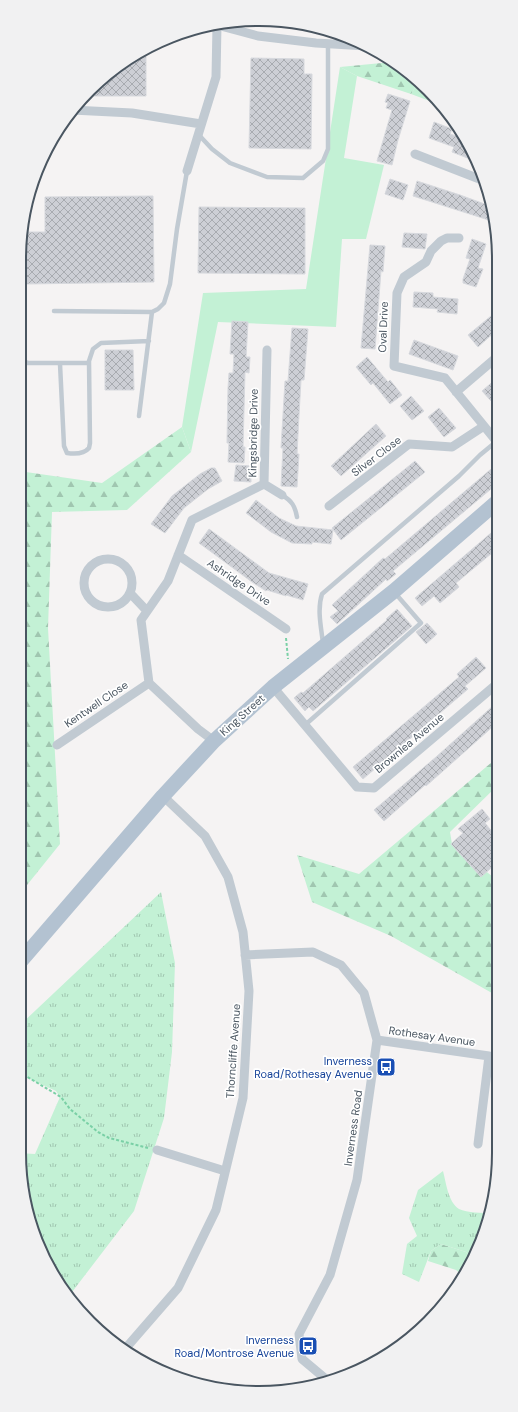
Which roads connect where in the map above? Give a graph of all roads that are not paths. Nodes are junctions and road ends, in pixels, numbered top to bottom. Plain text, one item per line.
1 (228, 28) edge
2 (217, 30) edge
3 (328, 44) junction
4 (349, 45) edge
5 (80, 110) edge
6 (201, 124) junction
7 (198, 134) junction
8 (415, 154) dead end
9 (187, 171) joint
10 (478, 178) edge
11 (459, 238) dead end
12 (54, 311) dead end
13 (152, 312) junction
14 (149, 341) junction
15 (267, 350) dead end
16 (492, 361) edge
17 (26, 362) edge
18 (60, 364) junction
19 (89, 364) junction
20 (456, 392) junction
21 (139, 416) dead end
22 (484, 426) junction
23 (492, 435) edge
24 (492, 445) edge
25 (264, 484) junction
26 (282, 495) joint
27 (329, 506) dead end
28 (492, 506) edge
29 (297, 517) dead end
30 (178, 555) junction
31 (394, 591) junction
32 (130, 594) junction
33 (147, 611) junction
34 (286, 629) road end
35 (323, 648) junction
36 (149, 683) junction
37 (273, 687) junction
38 (492, 689) edge
39 (305, 725) junction
40 (214, 741) junction
41 (57, 745) dead end
42 (163, 796) junction
43 (26, 955) edge
44 (246, 955) junction
45 (377, 1040) junction
46 (478, 1144) dead end
47 (157, 1150) road end
48 (225, 1170) junction
49 (128, 1346) edge
50 (323, 1377) edge

1 - 3 street
2 - 6 street
3 - 4 street
3 - 7 lane
5 - 6 street
6 - 7 street
7 - 9 street
8 - 10 street
9 - 13 lane
11 - 20 street, Oval Drive
12 - 13 lane
13 - 14 lane
14 - 19 lane
14 - 21 lane
15 - 25 street, Kingsbridge Drive
16 - 20 street
17 - 18 lane
18 - 19 lane
18 - 19 lane
20 - 22 street, Oval Drive
22 - 23 street, Oval Drive
22 - 27 street, Silver Close
24 - 35 lane
25 - 26 street
25 - 30 street, Kingsbridge Drive
26 - 29 lane
28 - 31 main road, King Street
30 - 33 street, Kingsbridge Drive
30 - 34 street, Ashridge Drive
31 - 35 main road, King Street
31 - 39 lane
32 - 32 street
32 - 33 street
33 - 36 street, Kingsbridge Drive
35 - 37 main road, King Street
36 - 40 street
36 - 41 street, Kentwell Close
37 - 39 street, Brownlea Avenue
37 - 40 main road, King Street
38 - 39 street, Brownlea Avenue
40 - 42 main road, King Street
42 - 43 main road, King Street
42 - 44 street, Thorncliffe Avenue
44 - 45 street, Inverness Road
44 - 48 street, Thorncliffe Avenue
45 - 46 street, Rothesay Avenue
45 - 50 street, Inverness Road
47 - 48 street
48 - 49 street, Thorncliffe Avenue

